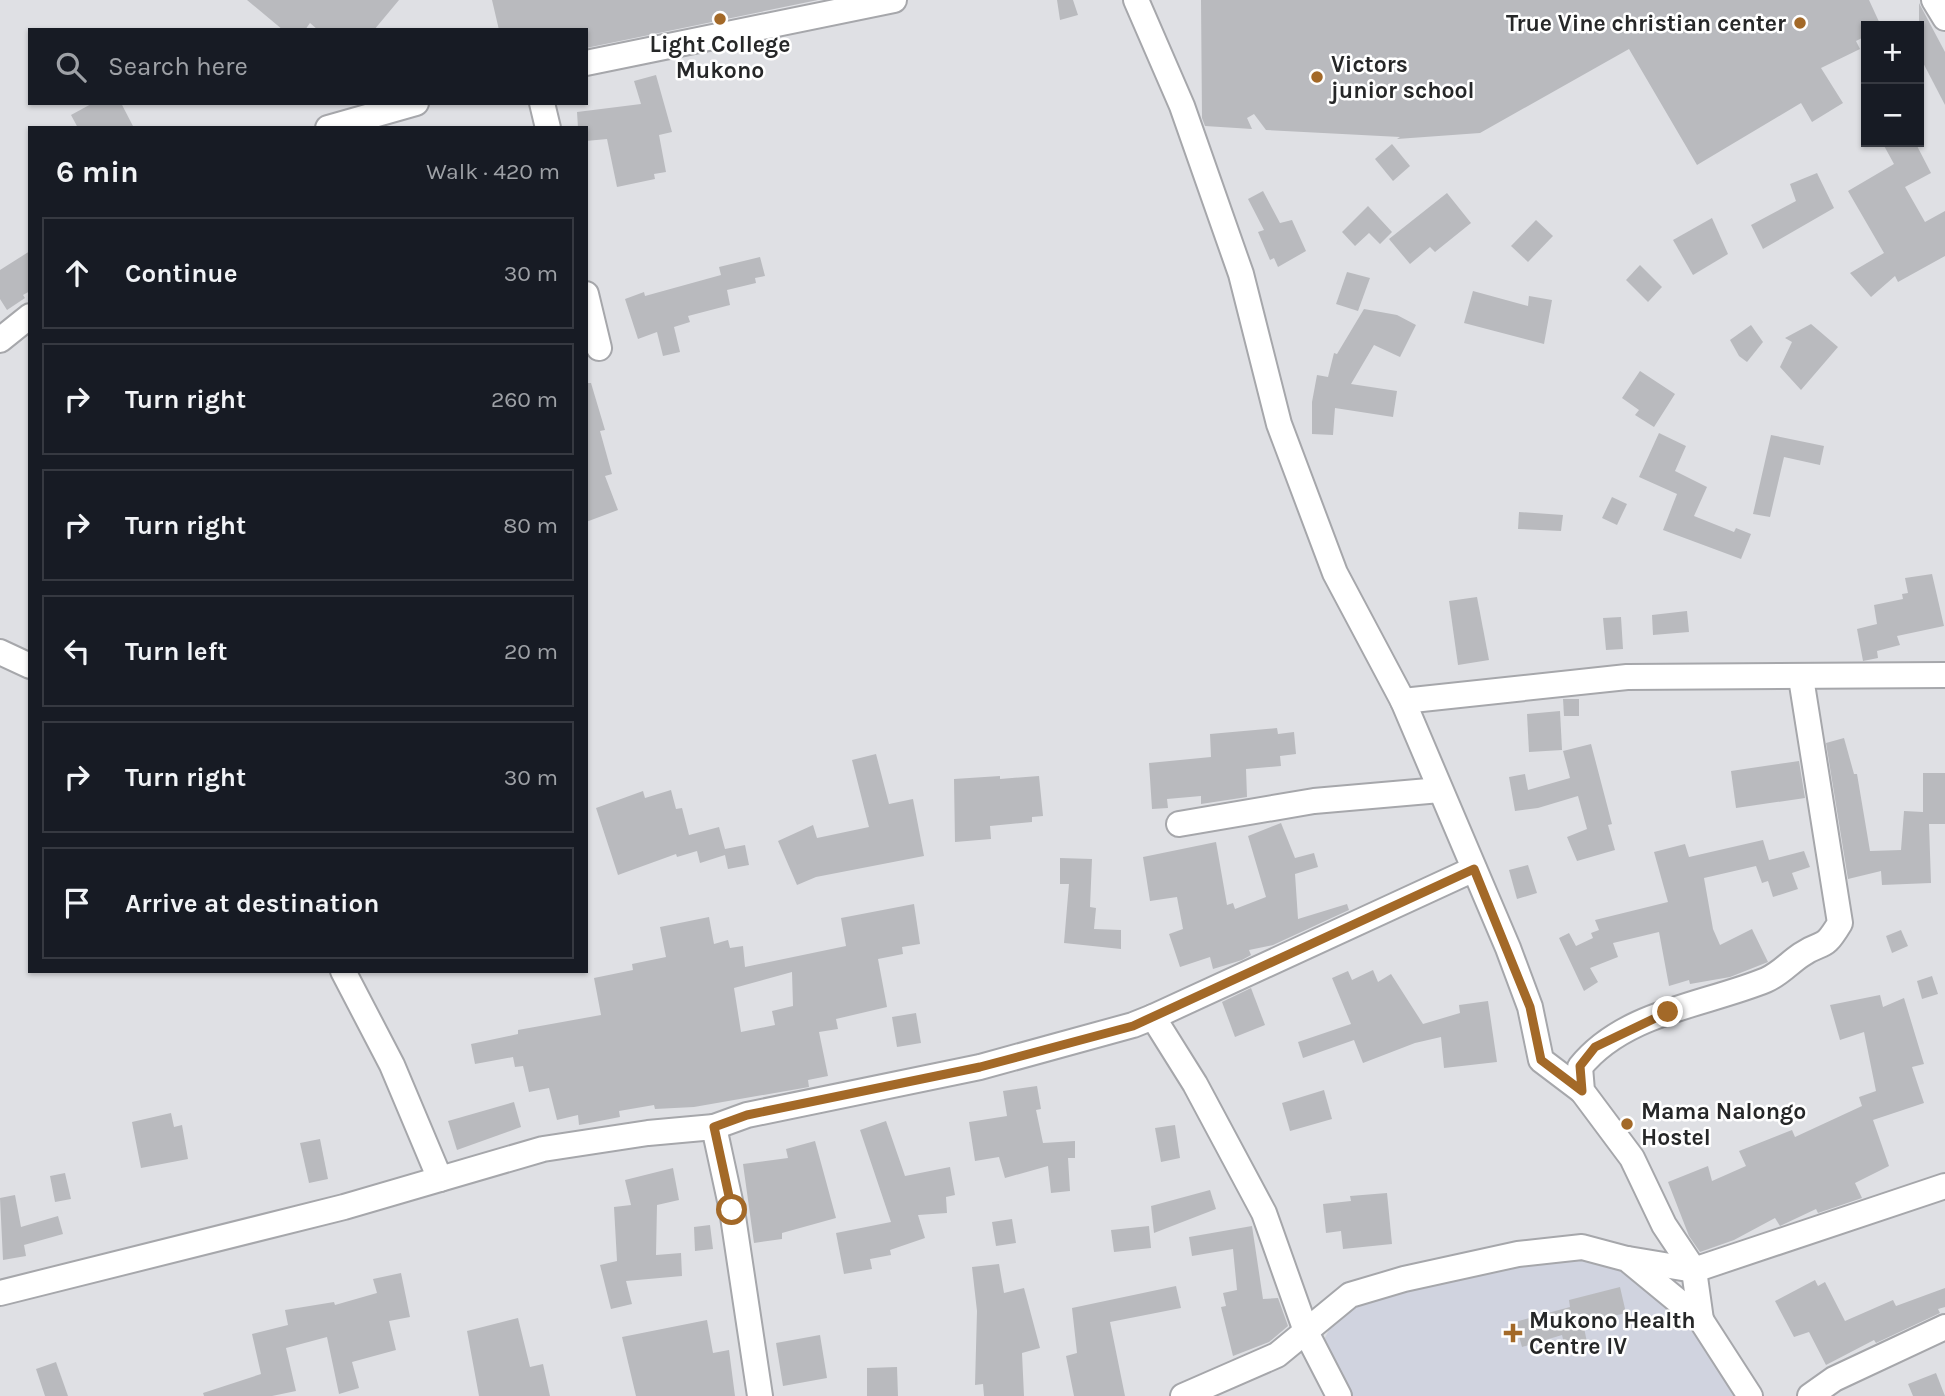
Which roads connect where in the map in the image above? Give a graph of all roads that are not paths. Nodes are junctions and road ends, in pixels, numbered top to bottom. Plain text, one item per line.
1 (894, 0) edge
2 (1136, 0) edge
3 (1934, 0) edge
4 (1945, 18) edge
5 (588, 63) edge
6 (409, 105) edge
7 (542, 105) edge
8 (335, 126) edge
9 (548, 126) edge
10 (588, 302) edge
11 (28, 318) edge
12 (0, 340) edge
13 (599, 348) dead end
14 (0, 652) edge
15 (28, 665) edge
16 (1945, 675) edge
17 (1801, 678) junction
18 (1403, 701) junction
19 (1440, 790) junction
20 (1179, 824) dead end
21 (1474, 869) junction
22 (344, 973) edge
23 (1153, 1017) junction
24 (1582, 1091) junction
25 (714, 1127) junction
26 (440, 1179) junction
27 (1945, 1186) edge
28 (1627, 1259) junction
29 (1694, 1270) junction
30 (0, 1293) edge
31 (1702, 1320) junction
32 (1945, 1327) edge
33 (1307, 1334) junction
34 (760, 1396) edge
35 (1183, 1396) edge
36 (1339, 1396) edge
37 (1750, 1396) edge
38 (1810, 1396) edge

1 - 5 street
2 - 18 street
3 - 4 street
6 - 8 street
7 - 9 street
10 - 13 street
11 - 12 street
14 - 15 street
16 - 17 street
17 - 18 street
17 - 24 street
18 - 19 street
19 - 20 street
19 - 21 street
21 - 23 street
21 - 24 street
22 - 26 street
23 - 25 street
23 - 33 street
24 - 29 street
25 - 26 street
25 - 34 street
26 - 30 street
27 - 29 street
28 - 29 street
28 - 31 street
28 - 33 street
29 - 31 street
31 - 37 street
32 - 38 street
33 - 35 street
33 - 36 street

